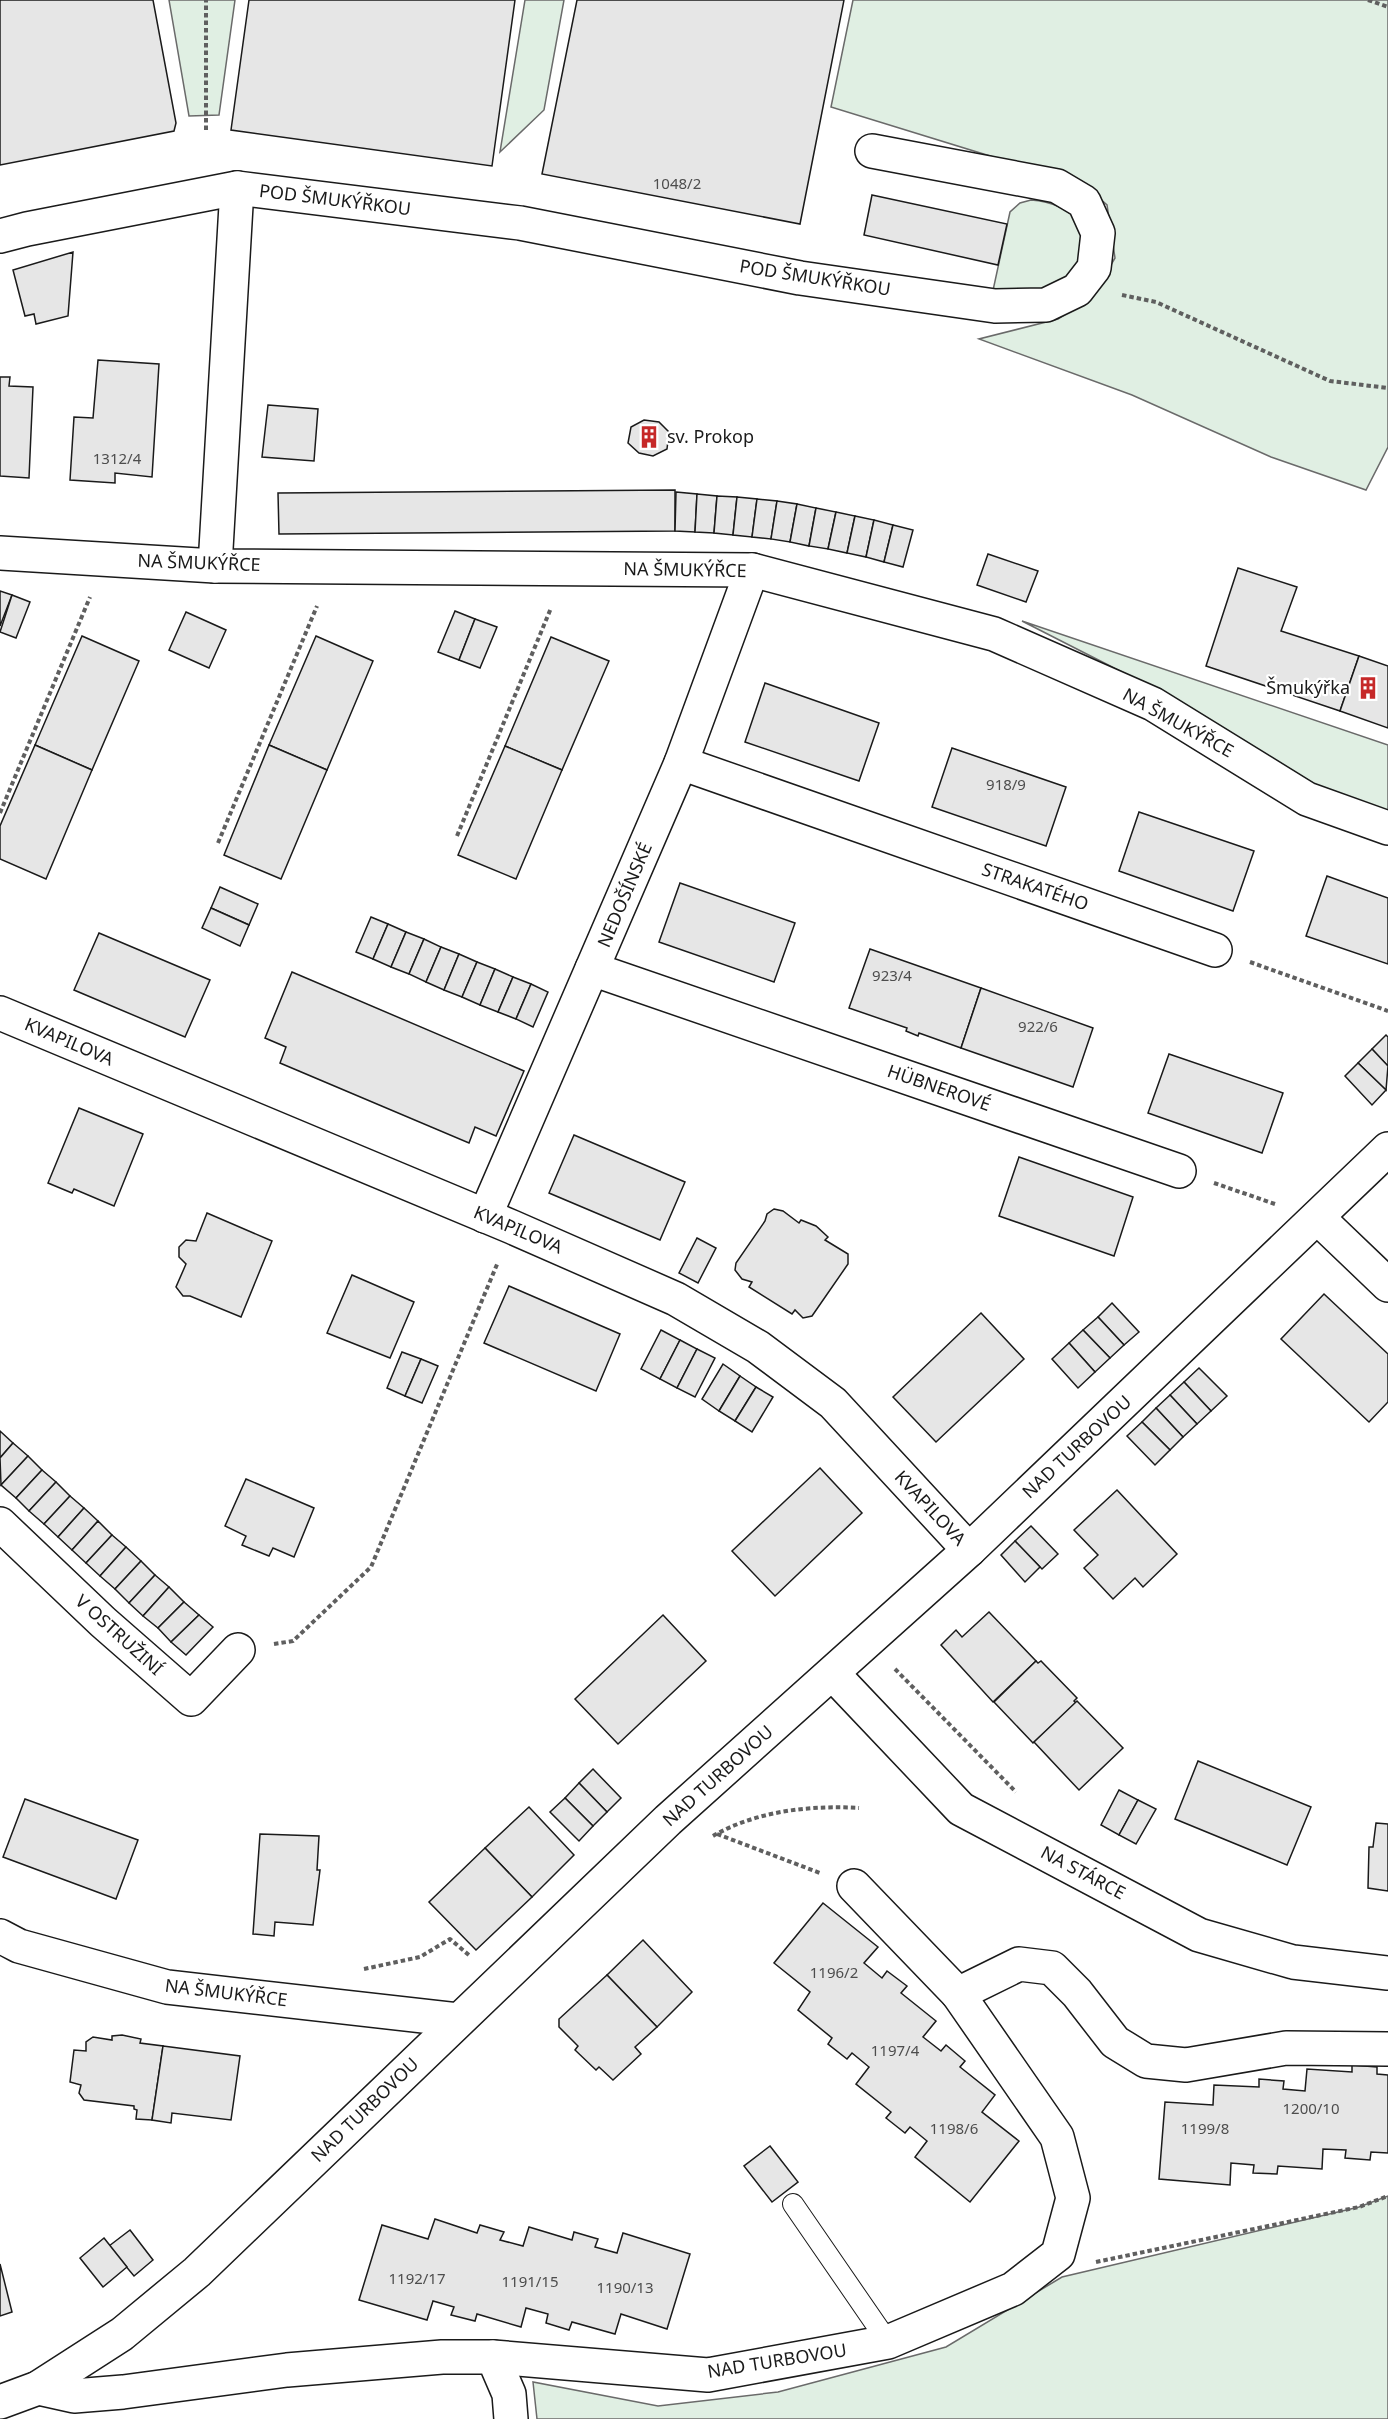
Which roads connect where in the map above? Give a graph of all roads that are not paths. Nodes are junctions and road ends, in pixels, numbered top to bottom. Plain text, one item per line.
1 (872, 151) dead end
2 (237, 188) junction
3 (0, 236) edge
4 (0, 553) edge
5 (215, 566) junction
6 (752, 570) junction
7 (681, 764) junction
8 (1388, 828) edge
9 (1215, 950) road end
10 (592, 969) junction
11 (0, 1013) edge
12 (1388, 1149) edge
13 (1179, 1171) road end
14 (1318, 1218) junction
15 (499, 1221) junction
16 (1388, 1285) edge
17 (0, 1524) edge
18 (969, 1550) junction
19 (238, 1650) road end
20 (833, 1674) junction
21 (854, 1886) road end
22 (0, 1936) edge
23 (1388, 1973) edge
24 (958, 1994) junction
25 (458, 2020) junction
26 (1388, 2049) edge
27 (793, 2204) dead end
28 (888, 2342) junction
29 (494, 2357) junction
30 (38, 2388) junction
31 (0, 2402) edge
32 (511, 2419) edge

1 - 2 street, POD ŠMUKÝŘKOU
2 - 3 street, POD ŠMUKÝŘKOU
2 - 5 street, POD ŠMUKÝŘKOU
4 - 5 street, NA ŠMUKÝŘCE
5 - 6 street, NA ŠMUKÝŘCE
6 - 7 street, NEDOŠÍNSKÉ
6 - 8 street, NA ŠMUKÝŘCE
7 - 9 street, STRAKATÉHO
7 - 10 street, NEDOŠÍNSKÉ
10 - 13 street, HÜBNEROVÉ
10 - 15 street, NEDOŠÍNSKÉ
11 - 15 street, KVAPILOVA
12 - 14 street, NAD TURBOVOU
14 - 16 street
14 - 18 street, NAD TURBOVOU
15 - 18 street, KVAPILOVA
17 - 19 street, V OSTRUŽINÍ
18 - 20 street, NAD TURBOVOU
20 - 23 street, NA STÁRCE
20 - 25 street, NAD TURBOVOU
21 - 24 street
22 - 25 street, NA ŠMUKÝŘCE
24 - 26 street
24 - 28 street, NAD TURBOVOU
25 - 30 street, NAD TURBOVOU
27 - 28 lane
28 - 29 street, NAD TURBOVOU
29 - 30 street, NAD TURBOVOU
29 - 32 street
30 - 31 street, NAD TURBOVOU

